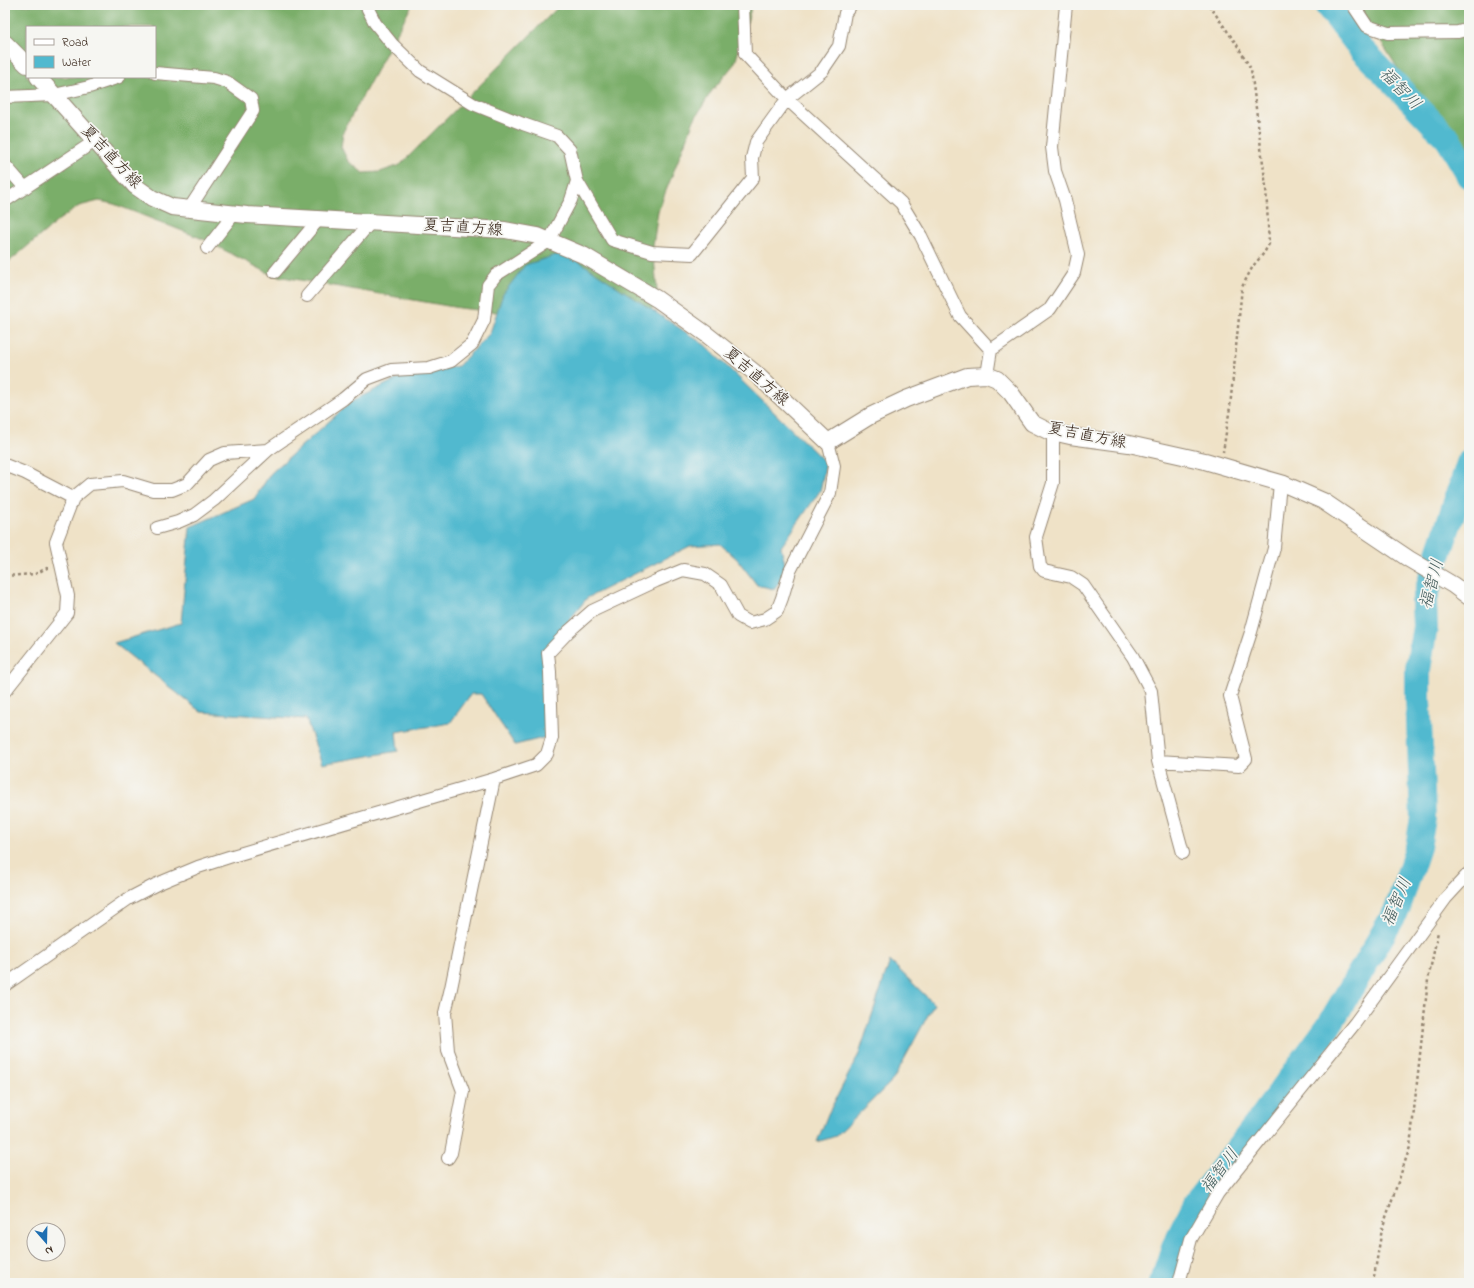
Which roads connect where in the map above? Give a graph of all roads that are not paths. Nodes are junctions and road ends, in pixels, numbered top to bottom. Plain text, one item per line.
1 (366, 5) edge
2 (743, 5) edge
3 (851, 5) edge
4 (1066, 5) edge
5 (1353, 5) edge
6 (1469, 28) edge
7 (5, 43) edge
8 (26, 64) edge
9 (156, 73) edge
10 (39, 78) edge
11 (116, 78) edge
12 (54, 95) junction
13 (5, 97) edge
14 (787, 99) junction
15 (95, 141) junction
16 (5, 165) edge
17 (576, 181) junction
18 (25, 188) junction
19 (5, 201) edge
20 (189, 209) junction
21 (234, 214) junction
22 (319, 219) junction
23 (371, 222) junction
24 (549, 241) junction
25 (207, 248) dead end
26 (275, 272) dead end
27 (307, 296) dead end
28 (991, 350) junction
29 (987, 375) junction
30 (1053, 432) junction
31 (828, 442) junction
32 (268, 450) junction
33 (8, 470) edge
34 (1280, 483) junction
35 (73, 498) junction
36 (157, 528) dead end
37 (1469, 597) edge
38 (5, 691) edge
39 (1158, 761) junction
40 (494, 780) junction
41 (1183, 853) dead end
42 (1469, 873) edge
43 (5, 985) edge
44 (448, 1158) dead end
45 (1179, 1283) edge

1 - 17 street
2 - 14 street
3 - 14 street
4 - 28 street
5 - 6 street
7 - 8 main road
9 - 20 street
10 - 12 main road, 夏吉直方線
11 - 12 street
12 - 13 street
12 - 15 main road, 夏吉直方線
14 - 17 street
14 - 28 street
15 - 18 street
15 - 20 main road, 夏吉直方線
16 - 18 street
17 - 24 street
18 - 19 street
20 - 21 main road, 夏吉直方線
21 - 22 main road, 夏吉直方線
21 - 25 street
22 - 23 main road, 夏吉直方線
22 - 26 street
23 - 24 main road, 夏吉直方線
23 - 27 street
24 - 31 main road, 夏吉直方線
24 - 32 street
28 - 29 street
29 - 30 main road, 夏吉直方線
29 - 31 main road
30 - 34 main road, 夏吉直方線
30 - 39 street
31 - 40 street
32 - 35 street
32 - 36 street
33 - 35 street
34 - 37 main road, 夏吉直方線
34 - 39 street
35 - 38 street
39 - 41 street
40 - 43 street
40 - 44 street
42 - 45 street

